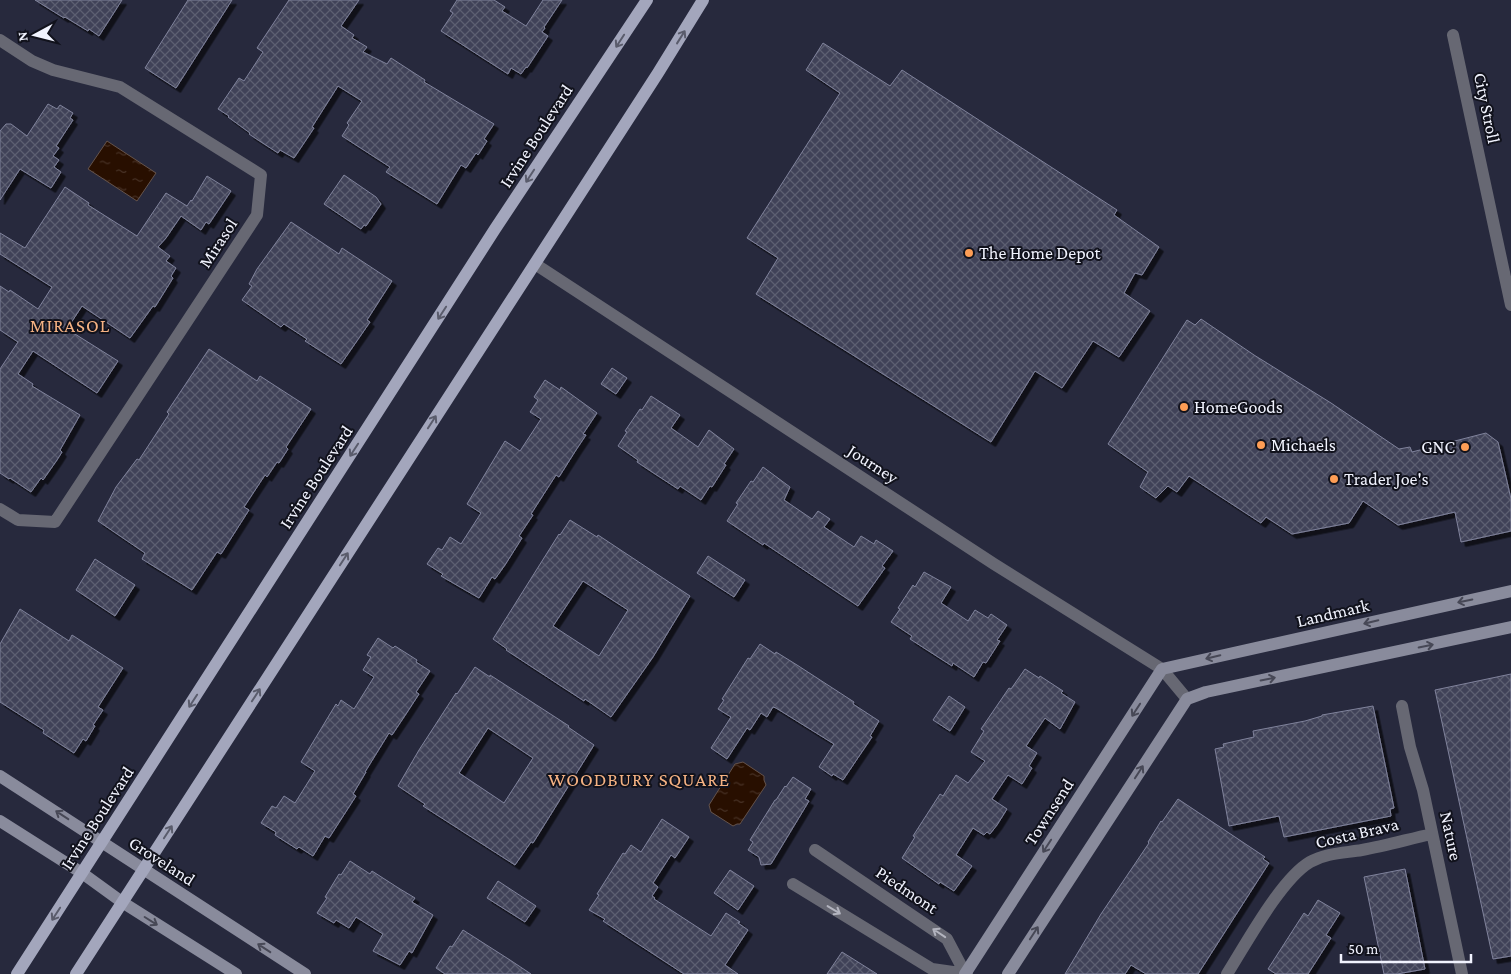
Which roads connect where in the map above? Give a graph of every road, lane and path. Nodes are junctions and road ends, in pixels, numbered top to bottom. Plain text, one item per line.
1 (647, 0) edge
2 (703, 0) edge
3 (1453, 35) dead end
4 (0, 40) edge
5 (535, 264) junction
6 (1511, 306) edge
7 (0, 508) edge
8 (1511, 591) edge
9 (1511, 627) edge
10 (1162, 669) junction
11 (1187, 698) junction
12 (1402, 706) dead end
13 (0, 776) edge
14 (0, 821) edge
15 (1432, 834) junction
16 (102, 842) junction
17 (814, 850) dead end
18 (143, 870) junction
19 (82, 873) junction
20 (793, 884) dead end
21 (122, 902) junction
22 (17, 974) edge
23 (76, 974) edge
24 (236, 974) edge
25 (305, 974) edge
26 (966, 974) edge
27 (1008, 974) edge
28 (1226, 974) edge
29 (1462, 974) edge

1 -> 16 main road, Irvine Boulevard
5 -> 2 main road
3 - 6 street, City Stroll
4 - 7 street, Mirasol
5 - 10 street, Journey
18 -> 5 main road
8 -> 10 street, Landmark
11 -> 9 street
10 - 11 street, Journey
10 -> 26 street, Townsend
27 -> 11 street
12 - 15 street, Nature
16 -> 13 street, Groveland
14 - 19 street
15 - 28 street, Costa Brava
15 - 29 street, Nature
16 - 18 street, Groveland
16 - 19 main road, Irvine Boulevard
26 -> 17 street, Piedmont
18 - 21 main road
25 -> 18 street, Groveland
19 - 21 street
19 -> 22 main road, Irvine Boulevard
20 -> 26 street
21 - 23 main road
21 -> 24 street

